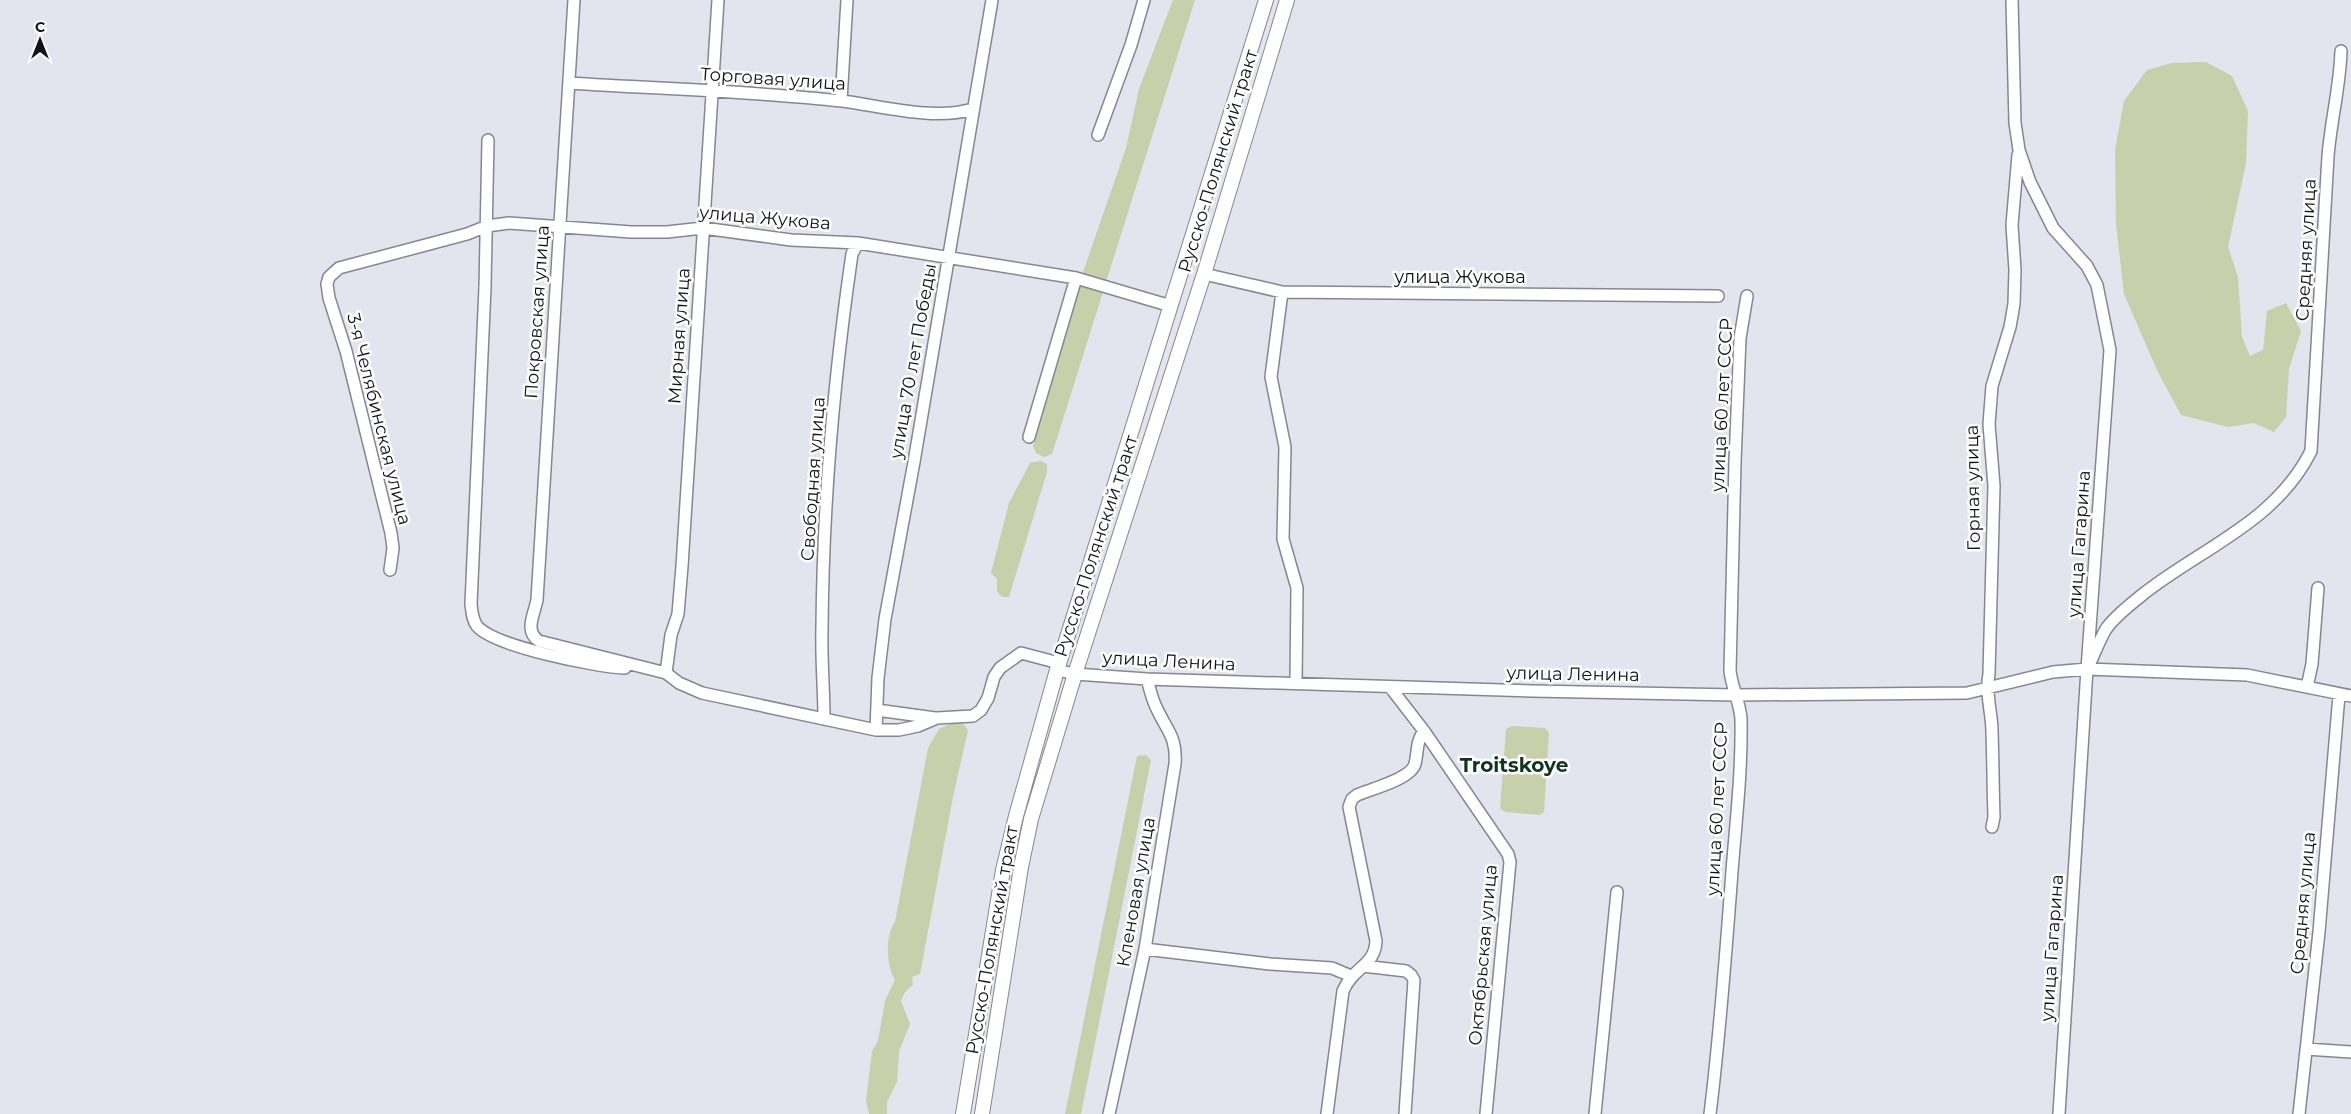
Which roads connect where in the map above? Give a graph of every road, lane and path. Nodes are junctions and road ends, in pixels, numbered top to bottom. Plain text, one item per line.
1 (574, 0) edge
2 (718, 0) edge
3 (847, 0) edge
4 (992, 0) edge
5 (1144, 0) edge
6 (1266, 0) edge
7 (1287, 0) edge
8 (2012, 0) edge
9 (2341, 51) dead end
10 (569, 83) junction
11 (712, 92) junction
12 (842, 101) junction
13 (974, 109) junction
14 (1098, 135) dead end
15 (488, 140) dead end
16 (2019, 150) junction
17 (486, 226) junction
18 (560, 226) junction
19 (703, 228) junction
20 (858, 243) junction
21 (949, 256) junction
22 (1204, 274) junction
23 (329, 277) joint
24 (1076, 278) junction
25 (1282, 292) junction
26 (1718, 296) dead end
27 (1747, 296) dead end
28 (1171, 306) junction
29 (1029, 437) dead end
30 (390, 570) dead end
31 (2318, 588) dead end
32 (1058, 666) junction
33 (644, 668) junction
34 (2087, 669) junction
35 (666, 673) junction
36 (1075, 674) junction
37 (1147, 679) junction
38 (1296, 683) junction
39 (1390, 687) junction
40 (1986, 687) junction
41 (2308, 687) junction
42 (1967, 693) junction
43 (1735, 695) junction
44 (2345, 696) edge
45 (877, 710) junction
46 (1991, 716) junction
47 (937, 718) junction
48 (824, 719) junction
49 (876, 730) junction
50 (1424, 731) junction
51 (1992, 827) dead end
52 (1617, 892) dead end
53 (1145, 949) junction
54 (1363, 966) junction
55 (1351, 976) junction
56 (2306, 1048) junction
57 (2351, 1052) edge
58 (963, 1114) edge
59 (982, 1114) edge
60 (1110, 1114) edge
61 (1327, 1114) edge
62 (1405, 1114) edge
63 (1486, 1114) edge
64 (1594, 1114) edge
65 (1710, 1114) edge
66 (2059, 1114) edge
67 (2299, 1114) edge

1 - 10 street, Покровская улица
2 - 11 street, Мирная улица
3 - 12 street
4 - 13 street, улица 70 лет Победы
5 - 14 street
6 - 28 main road, Русско-Полянский тракт
7 - 22 main road, Русско-Полянский тракт
8 - 16 street, улица Гагарина
9 - 34 street, Средняя улица
10 - 11 street, Торговая улица
10 - 18 street, Покровская улица
11 - 12 street, Торговая улица
11 - 19 street, Мирная улица
12 - 13 street, Торговая улица
13 - 21 street, улица 70 лет Победы
15 - 17 street
16 - 34 street, улица Гагарина
16 - 40 street, Горная улица
17 - 18 street, улица Жукова
17 - 23 street, улица Жукова
17 - 33 street
18 - 19 street, улица Жукова
18 - 33 street, Покровская улица
19 - 20 street, улица Жукова
19 - 35 street, Мирная улица
20 - 21 street, улица Жукова
20 - 48 street, Свободная улица
21 - 24 street, улица Жукова
21 - 45 street, улица 70 лет Победы
22 - 25 street, улица Жукова
22 - 36 main road, Русско-Полянский тракт
23 - 30 street, 3-я Челябинская улица
24 - 28 street, улица Жукова
24 - 29 street
25 - 26 street, улица Жукова
25 - 38 street
27 - 43 street, улица 60 лет СССР
28 - 32 main road, Русско-Полянский тракт
31 - 41 street
32 - 36 street, улица Ленина
32 - 47 street, улица Ленина
32 - 58 main road, Русско-Полянский тракт
33 - 35 street
34 - 40 street, улица Ленина
34 - 41 street, улица Ленина
34 - 66 street, улица Гагарина
35 - 48 street
36 - 37 street, улица Ленина
36 - 59 main road, Русско-Полянский тракт
37 - 38 street, улица Ленина
37 - 53 street, Кленовая улица
38 - 39 street, улица Ленина
39 - 43 street, улица Ленина
39 - 50 street, Октябрьская улица
40 - 42 street, улица Ленина
40 - 46 street, Горная улица
41 - 44 street, улица Ленина
42 - 43 street, улица Ленина
42 - 46 street
43 - 65 street, улица 60 лет СССР
44 - 56 street, Средняя улица
45 - 47 street
45 - 49 street, улица 70 лет Победы
46 - 51 street, Горная улица
47 - 49 street
48 - 49 street
50 - 54 street
50 - 63 street, Октябрьская улица
52 - 64 street
53 - 55 street
53 - 60 street, Кленовая улица
54 - 55 street
54 - 62 street
55 - 61 street
56 - 57 street
56 - 67 street, Средняя улица

